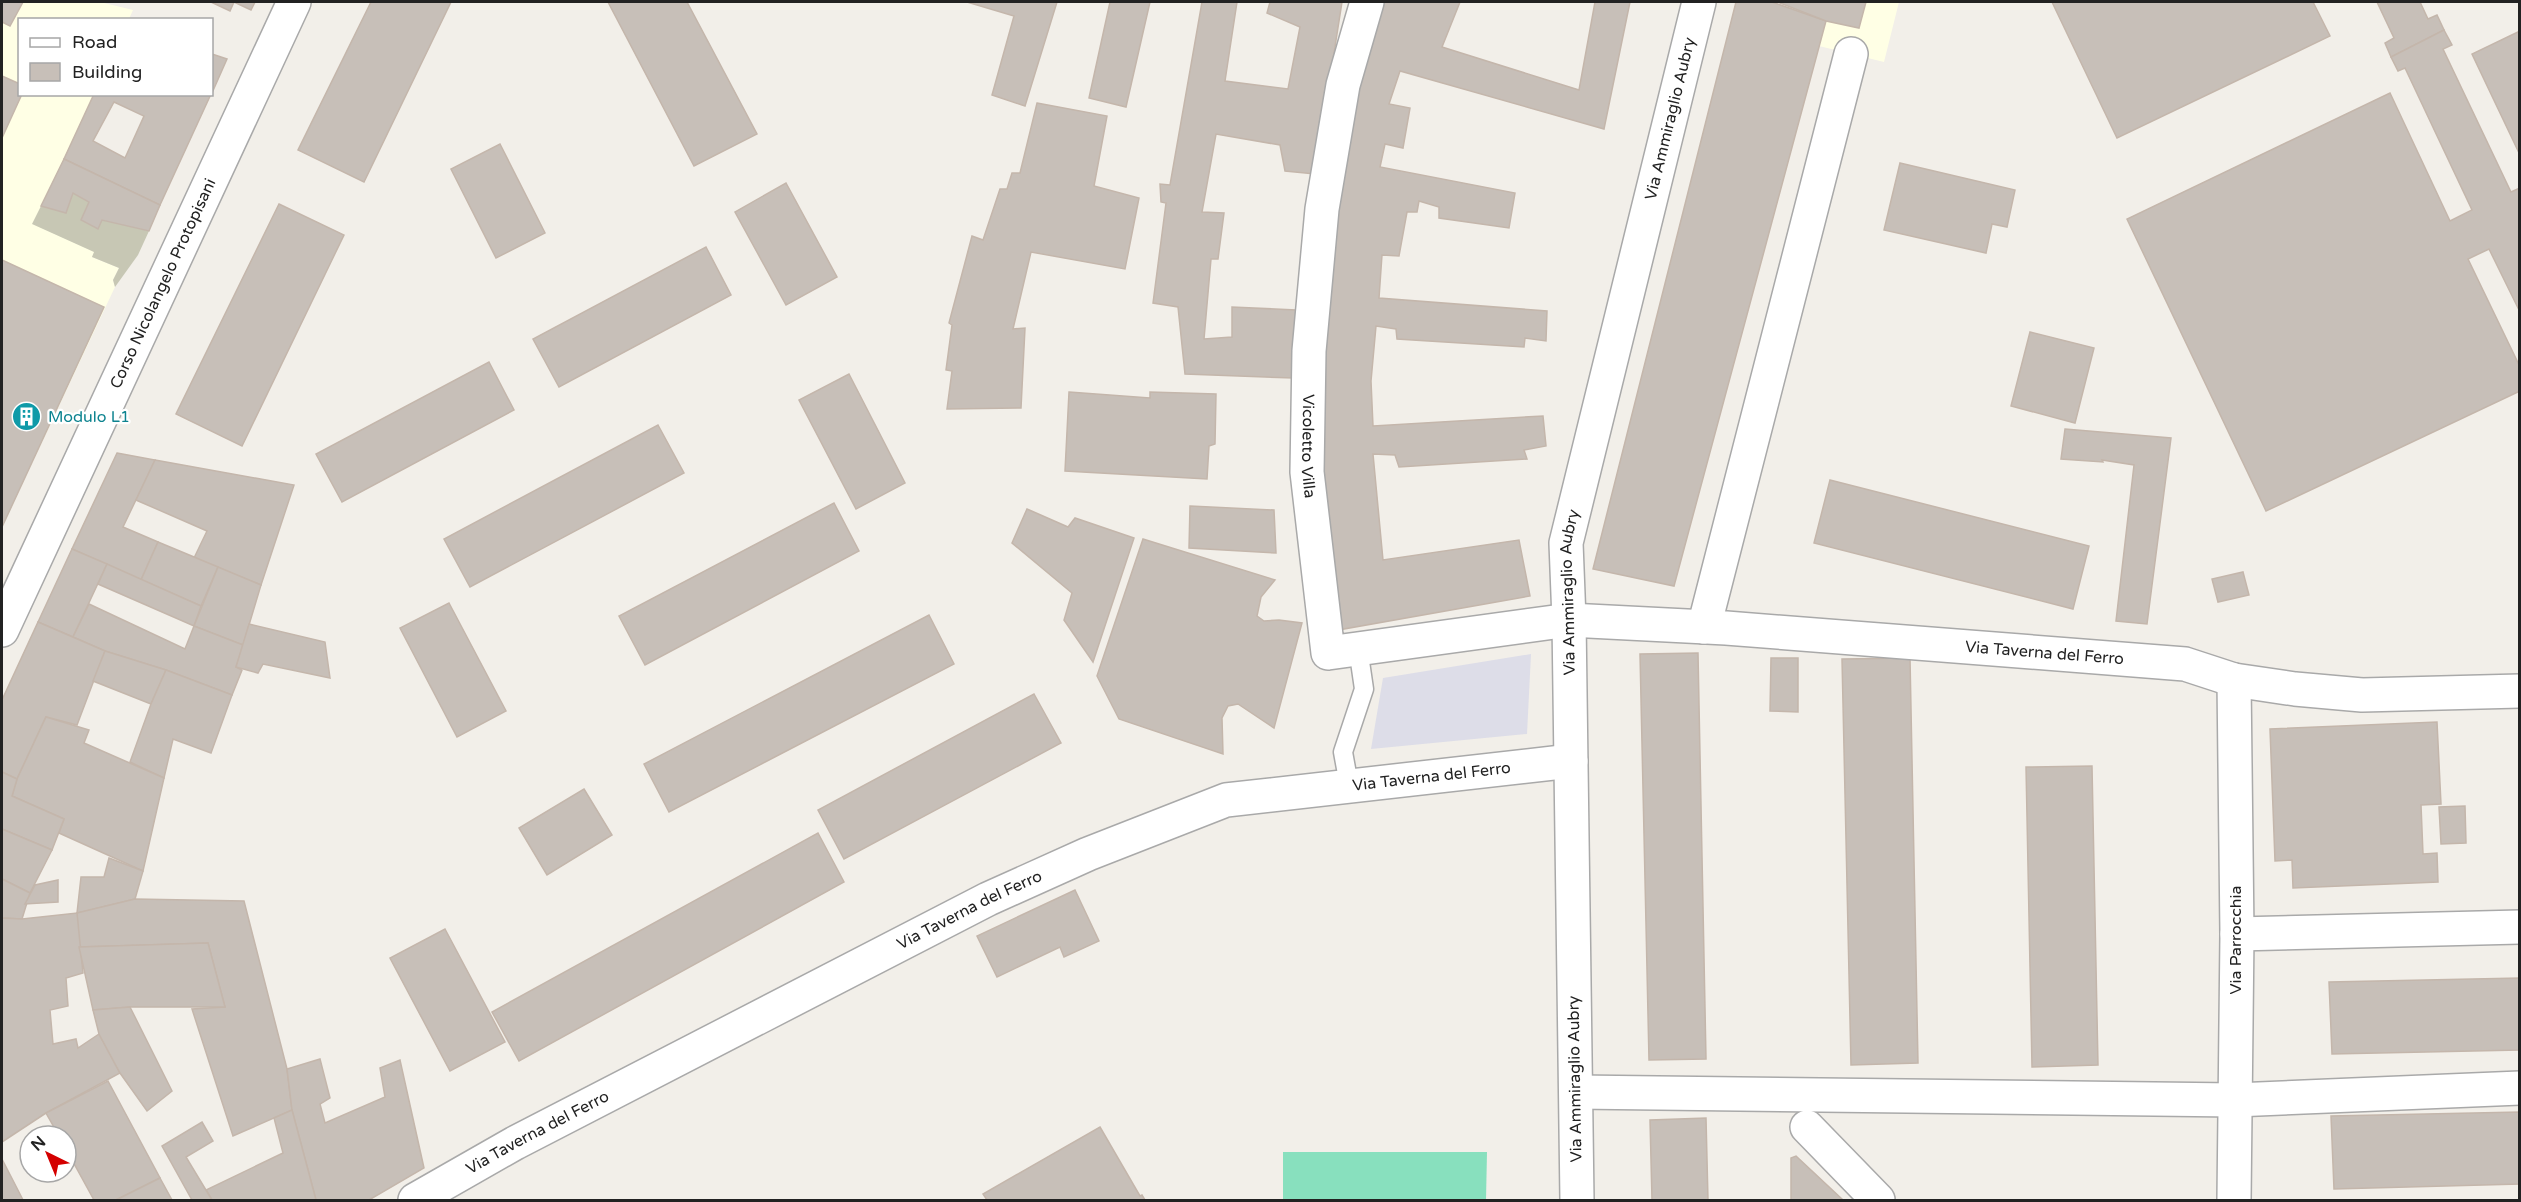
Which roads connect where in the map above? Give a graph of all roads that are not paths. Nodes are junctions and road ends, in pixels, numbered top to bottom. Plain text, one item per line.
1 (294, 2) edge
2 (1367, 2) edge
3 (1699, 2) edge
4 (1851, 54) dead end
5 (1569, 620) junction
6 (1704, 627) junction
7 (2, 630) edge
8 (1358, 648) junction
9 (2234, 680) junction
10 (2520, 691) edge
11 (1571, 761) junction
12 (1349, 785) junction
13 (2520, 927) edge
14 (2237, 934) junction
15 (2520, 1088) edge
16 (1576, 1092) junction
17 (2235, 1100) junction
18 (1807, 1127) dead end
19 (415, 1200) edge
20 (1577, 1200) edge
21 (1878, 1200) edge
22 (2234, 1200) edge

1 - 7 street, Corso Nicolangelo Protopisani
2 - 8 street, Vicoletto Villa
3 - 5 street, Via Ammiraglio Aubry
4 - 6 street
5 - 6 street, Via Taverna del Ferro
5 - 8 street, Vicoletto Villa
5 - 11 street, Via Ammiraglio Aubry
6 - 9 street, Via Taverna del Ferro
8 - 12 lane
9 - 10 street, Via Taverna del Ferro
9 - 14 street, Via Parrocchia
11 - 12 street, Via Taverna del Ferro
11 - 16 street, Via Ammiraglio Aubry
12 - 19 street, Via Taverna del Ferro
13 - 14 street
14 - 17 street, Via Parrocchia
15 - 17 street
16 - 17 street
16 - 20 street, Via Ammiraglio Aubry
17 - 22 street, Via Parrocchia
18 - 21 street

